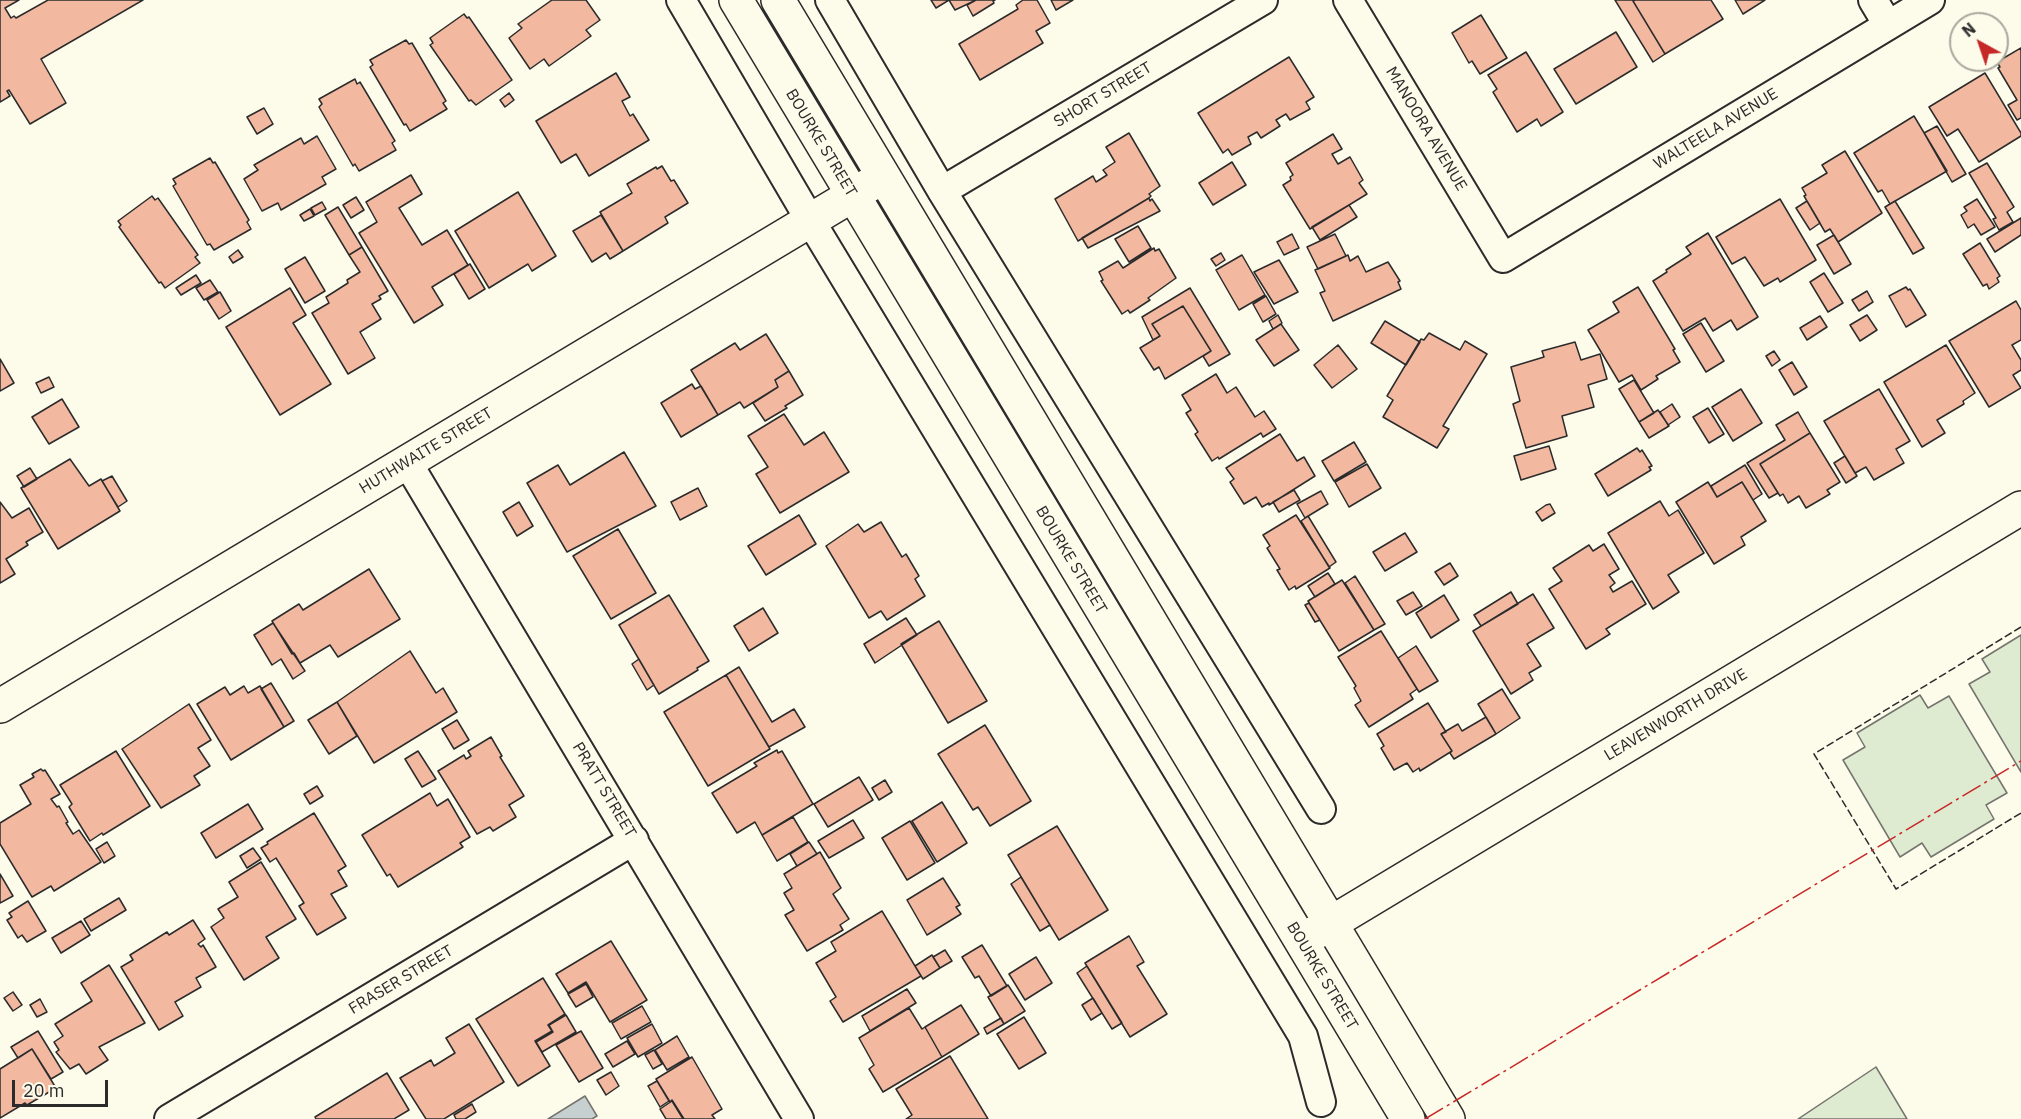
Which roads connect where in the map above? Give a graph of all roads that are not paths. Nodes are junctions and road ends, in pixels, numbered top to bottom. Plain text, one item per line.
1 (681, 0) edge
2 (736, 0) edge
3 (778, 0) edge
4 (830, 0) edge
5 (1263, 0) edge
6 (1348, 0) edge
7 (1873, 0) edge
8 (1930, 0) edge
9 (1888, 25) junction
10 (883, 176) junction
11 (942, 191) junction
12 (851, 195) junction
13 (810, 220) junction
14 (1503, 258) joint
15 (407, 462) junction
16 (2021, 508) edge
17 (0, 706) edge
18 (1321, 809) dead end
19 (634, 840) junction
20 (1332, 923) junction
21 (1301, 941) junction
22 (1321, 1102) dead end
23 (1400, 1113) edge
24 (169, 1119) edge
25 (799, 1119) edge
26 (1448, 1119) edge

1 - 13 street
2 - 12 main road, BOURKE STREET
3 - 10 main road
4 - 11 street
5 - 11 street, SHORT STREET
6 - 14 street, MANOORA AVENUE
7 - 9 street
8 - 9 street, WALTEELA AVENUE
9 - 14 street, WALTEELA AVENUE
10 - 12 main road, HUTHWAITE STREET
10 - 20 main road
11 - 18 street
12 - 13 main road, HUTHWAITE STREET
12 - 21 main road, BOURKE STREET
13 - 15 main road, HUTHWAITE STREET
13 - 22 street
15 - 17 main road, HUTHWAITE STREET
15 - 19 street, PRATT STREET
16 - 20 main road, LEAVENWORTH DRIVE
19 - 24 street, FRASER STREET
19 - 25 street, PRATT STREET
20 - 21 main road, LEAVENWORTH DRIVE
20 - 26 main road
21 - 23 main road, BOURKE STREET

